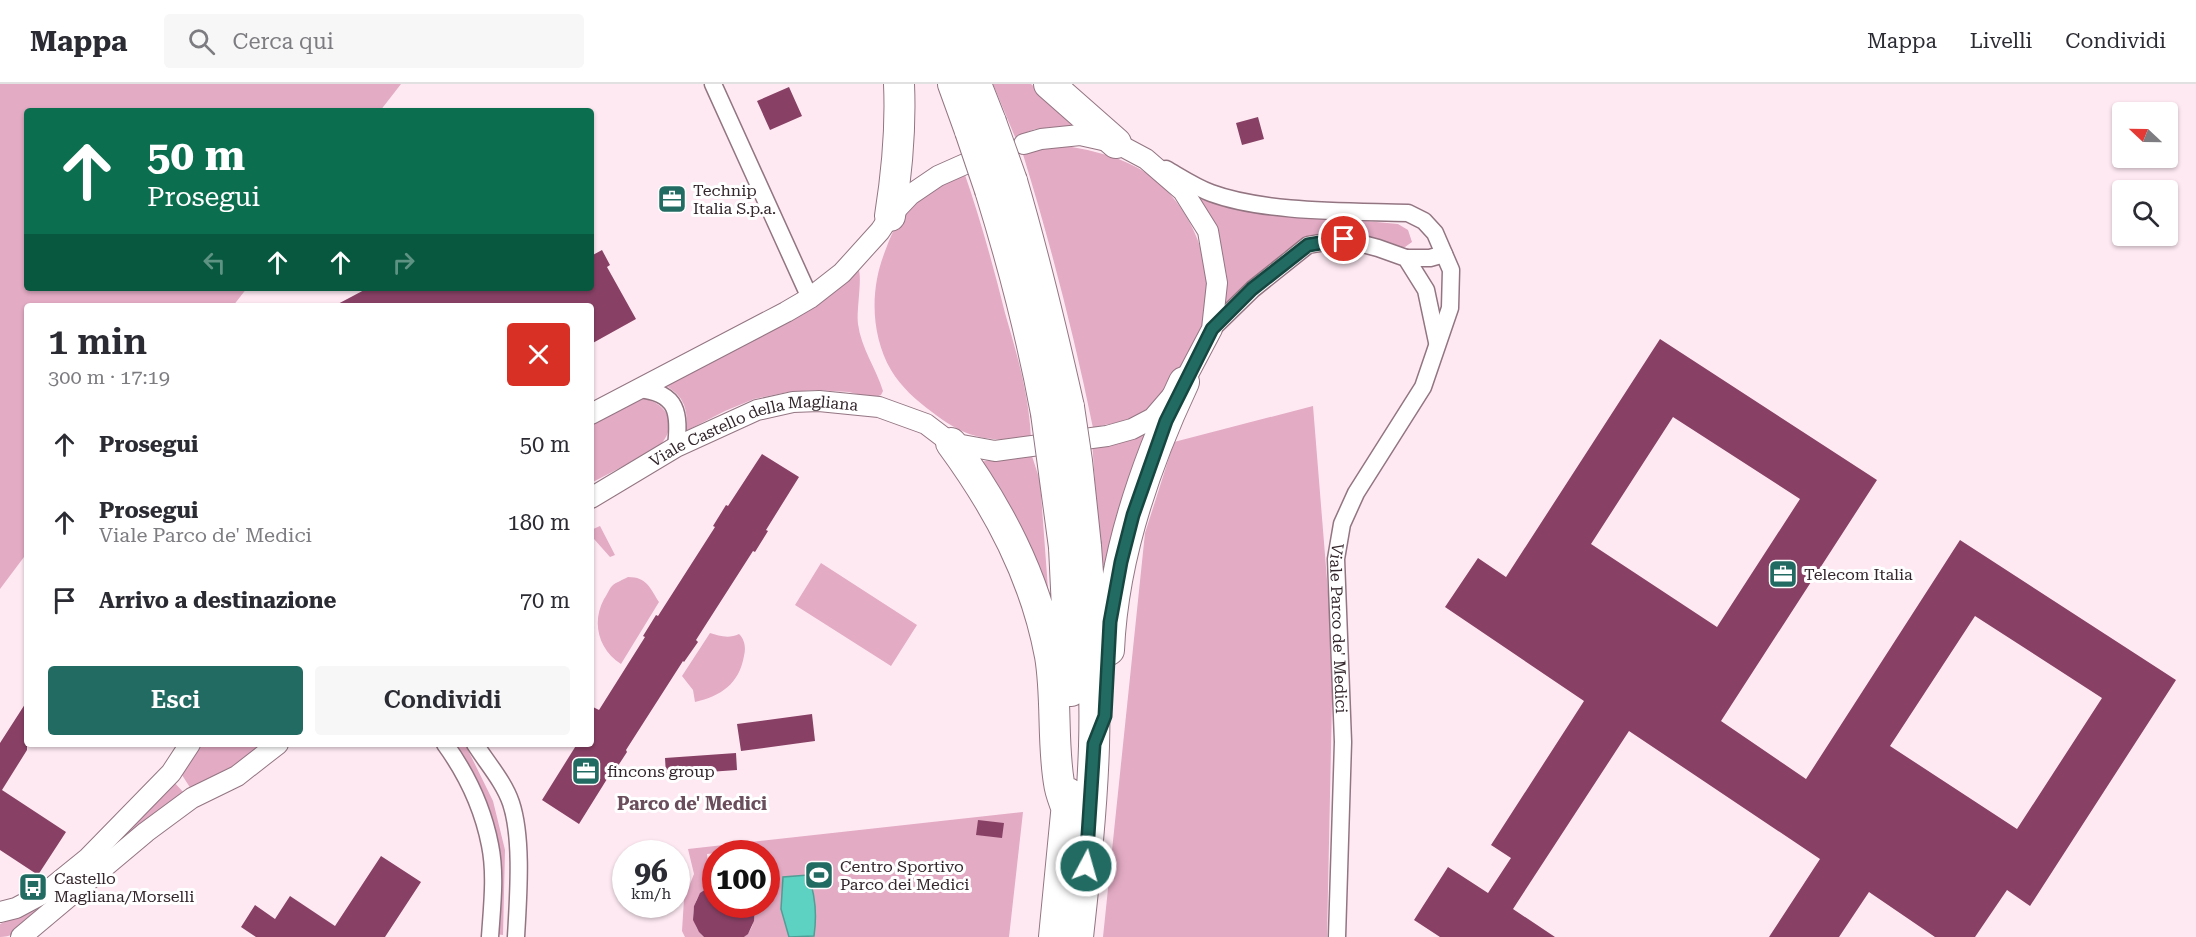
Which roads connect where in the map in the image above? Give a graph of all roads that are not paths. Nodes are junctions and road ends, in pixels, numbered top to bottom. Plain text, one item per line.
1 (713, 84) edge
2 (898, 84) edge
3 (952, 84) edge
4 (976, 84) edge
5 (1049, 84) edge
6 (981, 126) junction
7 (1116, 143) junction
8 (1024, 144) dead end
9 (1146, 159) junction
10 (965, 164) dead end
11 (885, 223) junction
12 (1444, 254) junction
13 (1406, 258) junction
14 (810, 298) junction
15 (1212, 329) junction
16 (1437, 342) junction
17 (1184, 382) junction
18 (639, 389) junction
19 (594, 412) edge
20 (951, 443) junction
21 (676, 447) junction
22 (594, 496) edge
23 (1075, 546) junction
24 (1094, 744) junction
25 (188, 747) edge
26 (274, 747) edge
27 (447, 747) edge
28 (477, 747) edge
29 (1068, 813) junction
30 (0, 912) edge
31 (21, 937) edge
32 (490, 937) edge
33 (516, 937) edge
34 (1054, 937) edge
35 (1078, 937) edge
36 (1337, 937) edge

1 - 14 street
2 - 11 highway
3 - 6 highway
4 - 6 highway
5 - 7 highway
6 - 23 highway, bridge
7 - 8 street
7 - 9 street
9 - 12 street, Viale Parco de' Medici
9 - 15 street
10 - 11 street
11 - 14 street
12 - 13 street
12 - 16 street, Viale Parco de' Medici
13 - 15 street
13 - 16 street, Viale Parco de' Medici
14 - 18 street
15 - 17 street
16 - 36 street, Viale Parco de' Medici
17 - 20 street
17 - 24 highway
18 - 19 street
18 - 21 street
20 - 21 street, Viale Castello della Magliana
20 - 29 highway
21 - 22 street, Viale Castello della Magliana
23 - 24 highway
23 - 29 highway
24 - 35 highway
25 - 30 street
26 - 31 street
27 - 32 street
28 - 33 street
29 - 34 highway

